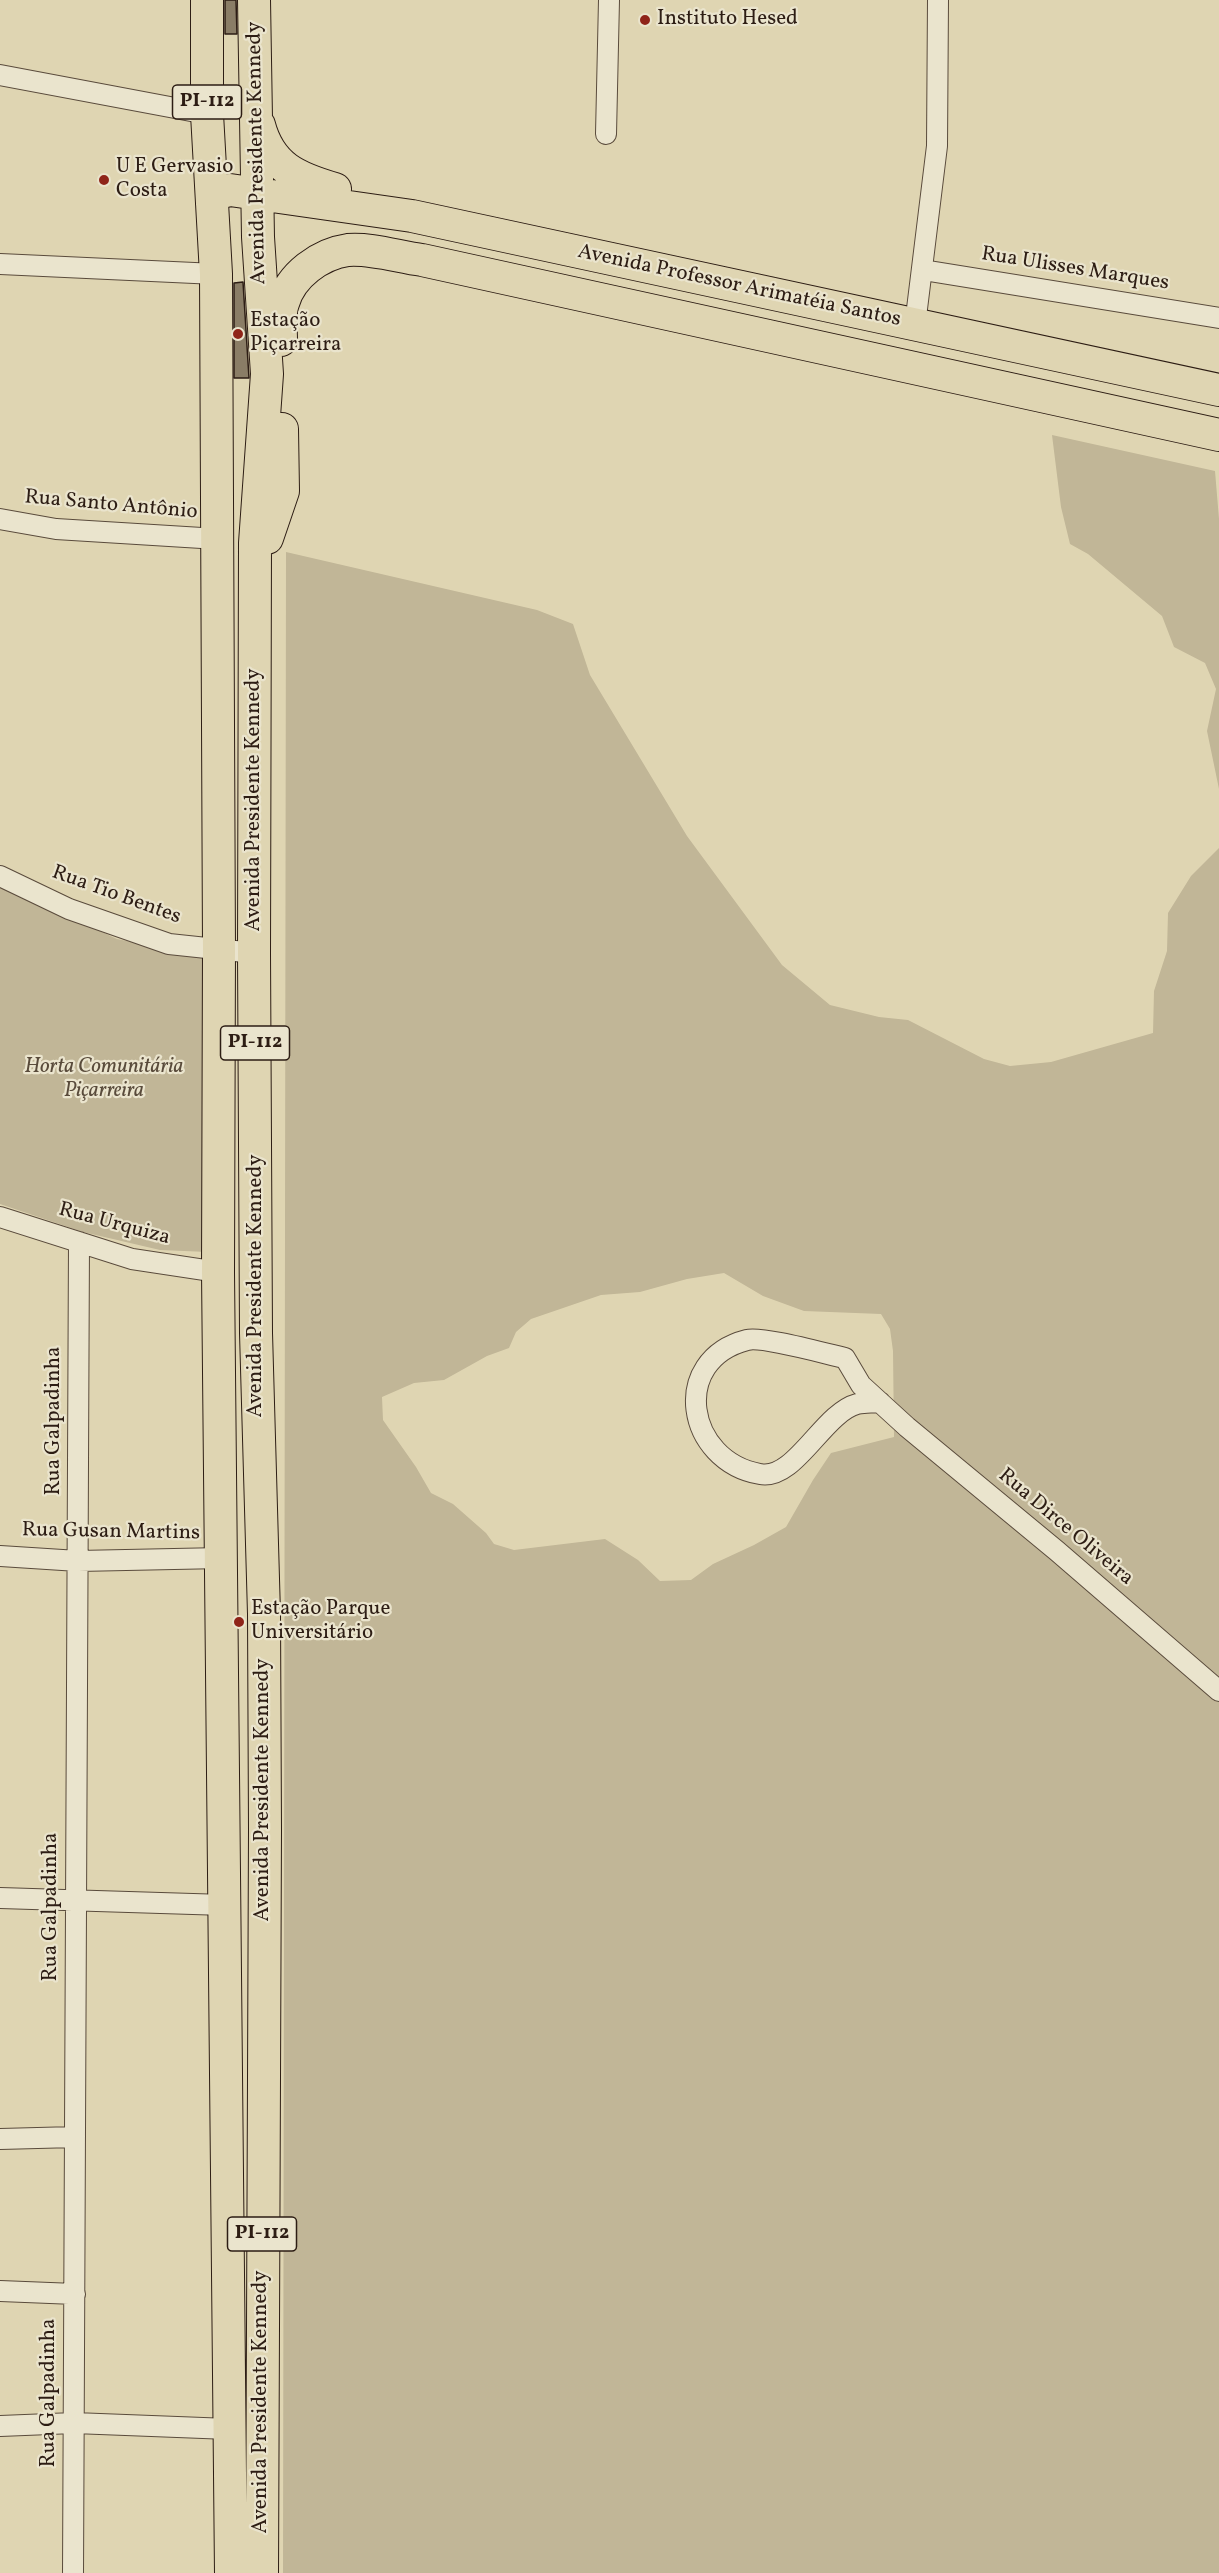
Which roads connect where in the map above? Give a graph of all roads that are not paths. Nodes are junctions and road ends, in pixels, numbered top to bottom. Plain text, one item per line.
1 (207, 0) edge
2 (254, 0) edge
3 (609, 0) edge
4 (938, 0) edge
5 (0, 75) edge
6 (207, 114) junction
7 (257, 115) junction
8 (606, 134) dead end
9 (257, 192) junction
10 (212, 204) junction
11 (412, 216) junction
12 (0, 264) edge
13 (923, 270) junction
14 (216, 274) junction
15 (1219, 318) edge
16 (915, 325) junction
17 (1060, 357) junction
18 (1219, 390) edge
19 (1055, 399) junction
20 (1219, 402) edge
21 (1219, 425) edge
22 (1219, 435) edge
23 (0, 519) edge
24 (218, 539) junction
25 (255, 575) junction
26 (0, 876) edge
27 (219, 949) junction
28 (254, 953) junction
29 (0, 1217) edge
30 (80, 1242) junction
31 (218, 1272) junction
32 (880, 1402) junction
33 (0, 1556) edge
34 (222, 1558) junction
35 (78, 1561) junction
36 (1219, 1690) edge
37 (0, 1898) edge
38 (76, 1899) junction
39 (225, 1905) junction
40 (225, 2116) junction
41 (264, 2116) junction
42 (75, 2137) junction
43 (0, 2139) edge
44 (262, 2213) junction
45 (226, 2214) junction
46 (0, 2291) edge
47 (75, 2294) junction
48 (74, 2423) junction
49 (0, 2426) edge
50 (229, 2429) junction
51 (73, 2573) edge
52 (231, 2573) edge
53 (262, 2573) edge

1 - 6 main road, Avenida Presidente Kennedy / PI-112
2 - 7 main road, Avenida Presidente Kennedy / PI-112
3 - 8 street
4 - 13 street
5 - 6 street
6 - 10 main road, Avenida Presidente Kennedy / PI-112
7 - 9 main road, Avenida Presidente Kennedy / PI-112
7 - 11 main road
9 - 10 main road, Avenida Professor Arimatéia Santos
9 - 11 main road, Avenida Professor Arimatéia Santos
9 - 25 main road, Avenida Presidente Kennedy / PI-112
10 - 14 main road, Avenida Presidente Kennedy / PI-112
11 - 16 main road, Avenida Professor Arimatéia Santos
12 - 14 street
13 - 15 street, Rua Ulisses Marques
13 - 16 street
14 - 24 main road, Avenida Presidente Kennedy / PI-112
16 - 17 main road, Avenida Professor Arimatéia Santos
17 - 18 main road, Avenida Professor Arimatéia Santos
17 - 19 main road
19 - 22 main road, Avenida Professor Arimatéia Santos
19 - 25 main road, Avenida Professor Arimatéia Santos
20 - 21 main road
23 - 24 street, Rua Santo Antônio
24 - 27 main road, Avenida Presidente Kennedy / PI-112
25 - 28 main road, Avenida Presidente Kennedy / PI-112
26 - 27 street, Rua Tio Bentes
27 - 28 street, Rua Tio Bentes
27 - 31 main road, Avenida Presidente Kennedy / PI-112
28 - 41 main road, Avenida Presidente Kennedy / PI-112
29 - 30 street, Rua Urquiza
30 - 31 street, Rua Urquiza
30 - 35 street, Rua Galpadinha
31 - 34 main road, Avenida Presidente Kennedy / PI-112
32 - 32 street, Rua Dirce Oliveira
32 - 36 street, Rua Dirce Oliveira
33 - 35 street, Rua Gusan Martins
34 - 35 street, Rua Gusan Martins
34 - 39 main road, Avenida Presidente Kennedy / PI-112
35 - 38 street, Rua Galpadinha
37 - 38 street
38 - 39 street
38 - 42 street, Rua Galpadinha
39 - 40 main road, Avenida Presidente Kennedy / PI-112
40 - 41 main road
40 - 45 main road, Avenida Presidente Kennedy / PI-112
41 - 44 main road, Avenida Presidente Kennedy / PI-112
42 - 43 street
42 - 47 street, Rua Galpadinha
44 - 45 main road
44 - 53 main road, Avenida Presidente Kennedy / PI-112
45 - 50 main road, Avenida Presidente Kennedy / PI-112
46 - 47 street
47 - 48 street, Rua Galpadinha
48 - 49 street
48 - 50 street
48 - 51 street, Rua Galpadinha
50 - 52 main road, Avenida Presidente Kennedy / PI-112

